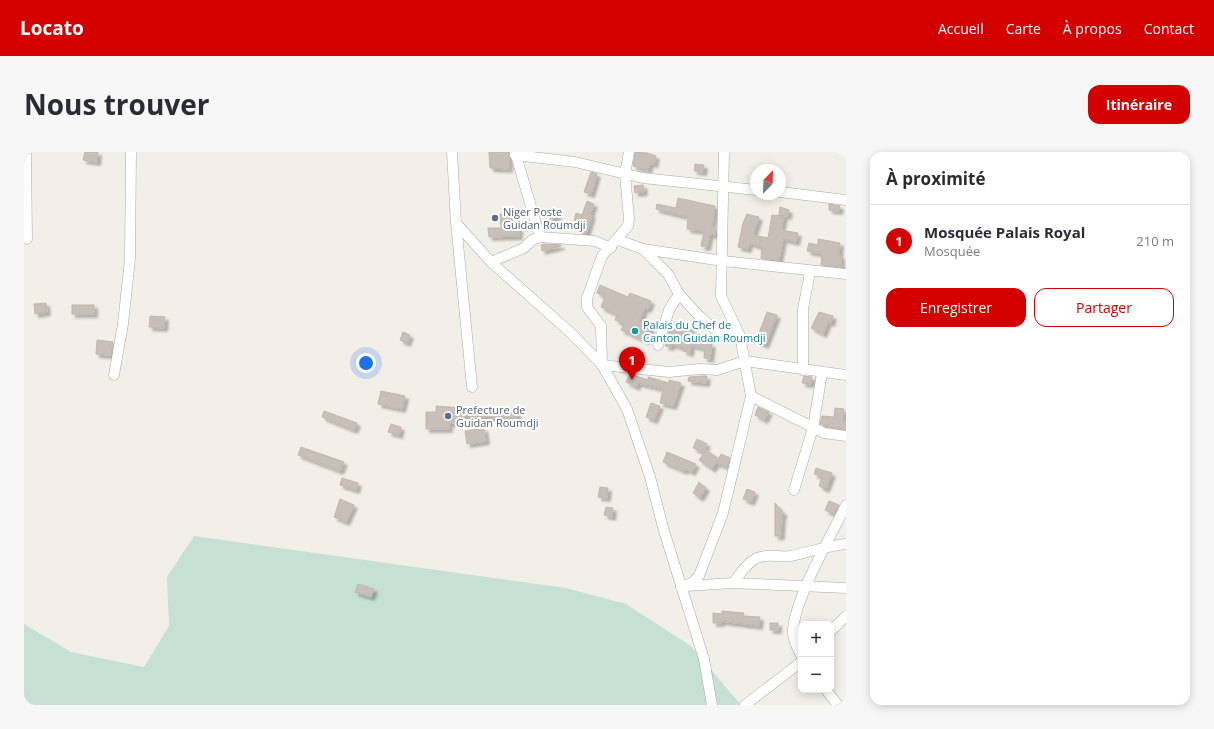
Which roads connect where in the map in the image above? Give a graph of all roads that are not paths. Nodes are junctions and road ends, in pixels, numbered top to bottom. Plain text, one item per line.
1 (26, 152) edge
2 (131, 152) edge
3 (452, 152) edge
4 (629, 152) edge
5 (724, 152) edge
6 (515, 154) edge
7 (625, 174) junction
8 (725, 186) junction
9 (750, 189) edge
10 (786, 193) edge
11 (846, 194) edge
12 (846, 200) edge
13 (846, 209) edge
14 (456, 223) junction
15 (540, 237) junction
16 (27, 239) dead end
17 (618, 240) junction
18 (611, 248) junction
19 (643, 249) junction
20 (723, 261) junction
21 (491, 262) junction
22 (810, 272) junction
23 (846, 274) edge
24 (679, 294) junction
25 (740, 336) junction
26 (658, 345) dead end
27 (745, 361) junction
28 (602, 365) junction
29 (803, 370) junction
30 (822, 373) junction
31 (114, 375) dead end
32 (846, 375) edge
33 (472, 387) dead end
34 (751, 396) junction
35 (813, 428) junction
36 (846, 436) edge
37 (794, 490) dead end
38 (846, 505) edge
39 (846, 544) edge
40 (826, 547) junction
41 (734, 583) junction
42 (681, 587) junction
43 (806, 587) junction
44 (846, 588) edge
45 (846, 616) edge
46 (834, 629) edge
47 (798, 650) edge
48 (798, 664) edge
49 (828, 693) edge
50 (712, 705) edge
51 (745, 705) edge
52 (838, 705) edge

1 - 16 street
2 - 31 street
3 - 14 street
4 - 7 street
5 - 8 street
6 - 7 street
6 - 15 street
7 - 8 street
7 - 17 street
8 - 9 street
8 - 20 street
10 - 12 street
11 - 12 street
12 - 13 street
14 - 21 street
14 - 33 street
15 - 18 street
15 - 21 street
17 - 18 street
17 - 19 street
18 - 28 street
19 - 20 street
19 - 24 street
20 - 22 street
20 - 25 street
21 - 28 street
22 - 23 street
22 - 29 street
24 - 25 street
24 - 26 street
25 - 27 street
27 - 28 street
27 - 29 street
27 - 34 street
28 - 42 street
29 - 30 street
30 - 32 street
30 - 35 street
34 - 35 street
34 - 42 street
35 - 36 street
35 - 37 street
38 - 40 street
39 - 40 street
40 - 41 street
40 - 43 street
41 - 42 street
41 - 43 street
42 - 50 street
43 - 44 street
43 - 47 street
45 - 46 street
48 - 51 street
49 - 52 street

